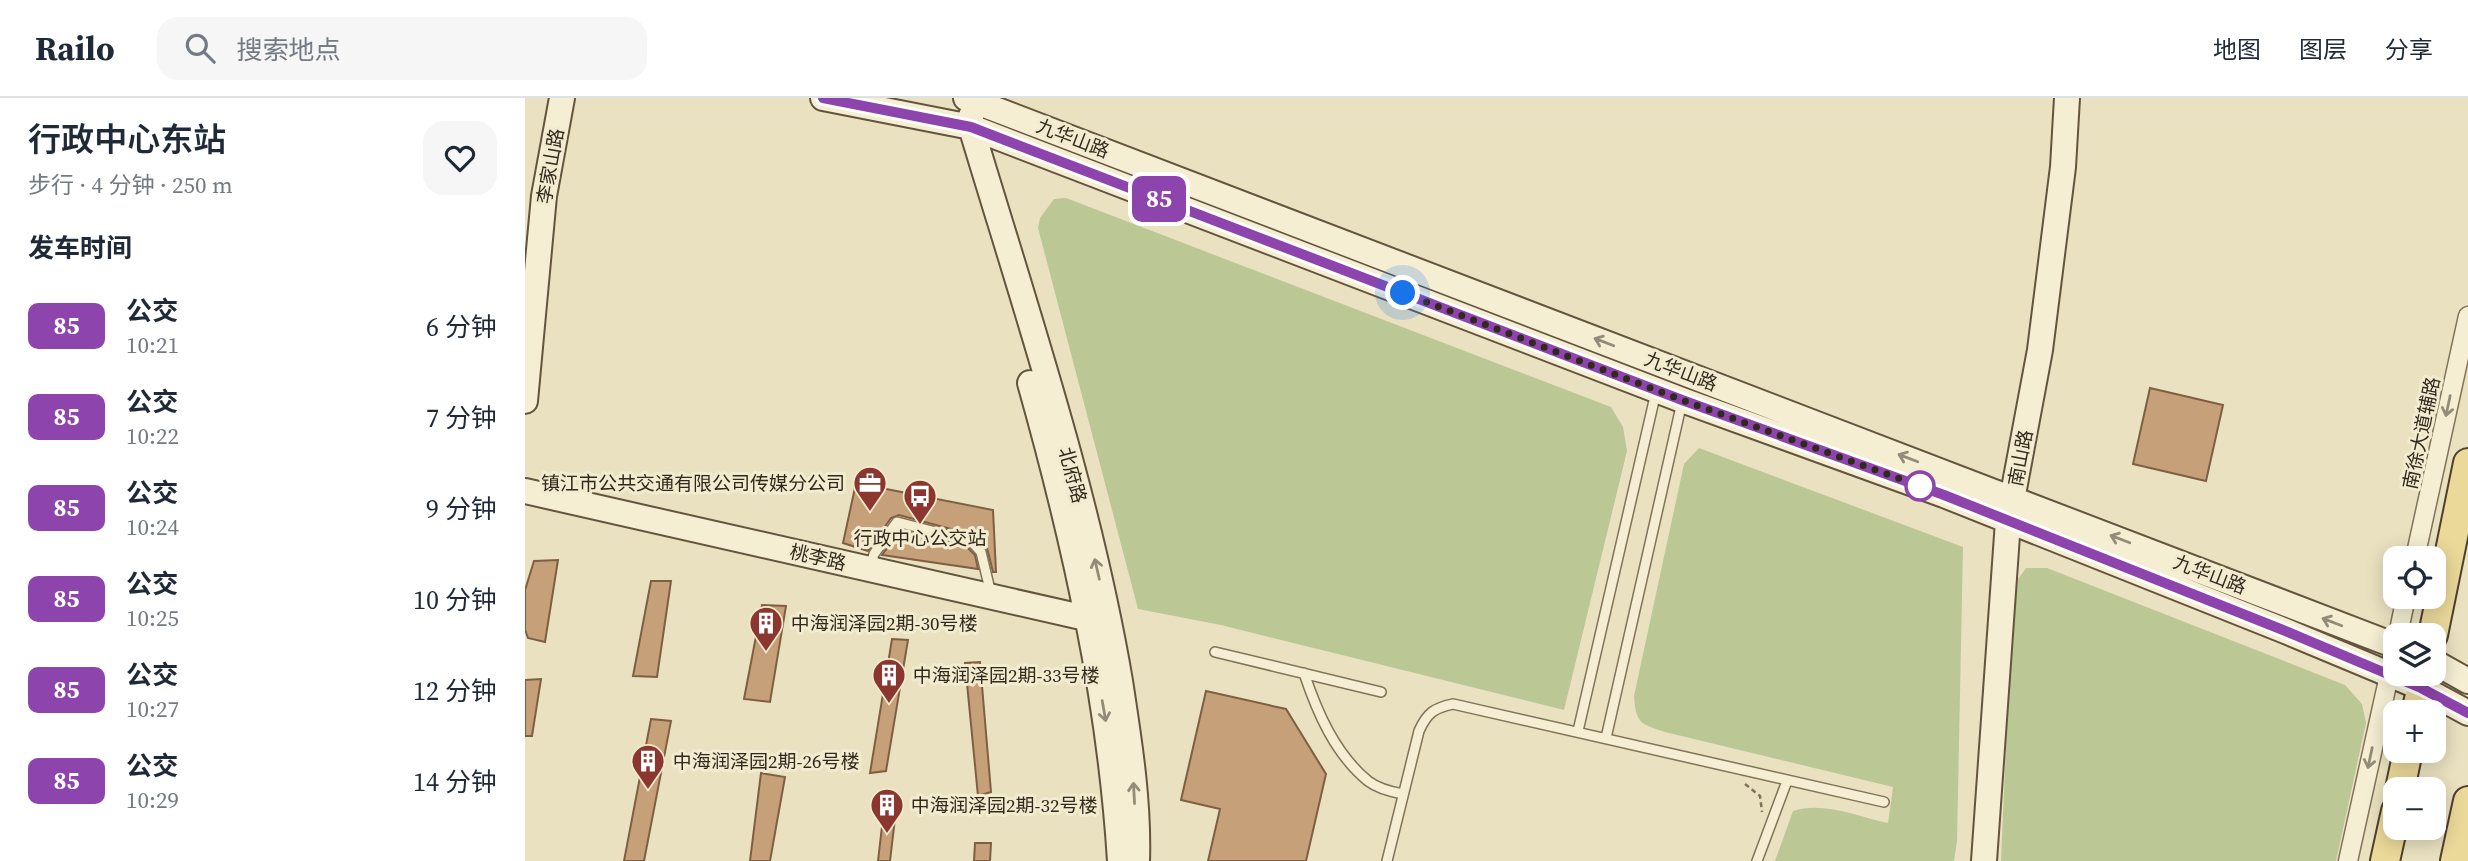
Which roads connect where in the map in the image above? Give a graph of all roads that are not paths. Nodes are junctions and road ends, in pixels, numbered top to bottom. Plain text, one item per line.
1 (562, 98) edge
2 (823, 98) edge
3 (956, 98) edge
4 (968, 98) edge
5 (2067, 98) edge
6 (965, 126) junction
7 (2468, 316) edge
8 (1657, 390) junction
9 (1682, 400) junction
10 (525, 401) edge
11 (2468, 463) edge
12 (525, 491) edge
13 (2010, 509) junction
14 (2418, 546) edge
15 (870, 569) junction
16 (992, 596) junction
17 (1099, 621) junction
18 (2435, 623) edge
19 (2383, 640) edge
20 (1215, 652) dead end
21 (2446, 669) edge
22 (2383, 672) edge
23 (1304, 673) junction
24 (2468, 681) edge
25 (2385, 686) edge
26 (2421, 691) edge
27 (1381, 692) dead end
28 (2468, 713) edge
29 (1579, 731) junction
30 (1606, 738) junction
31 (1787, 781) junction
32 (1403, 794) junction
33 (1884, 802) dead end
34 (2468, 802) edge
35 (2390, 840) edge
36 (1120, 861) edge
37 (1137, 861) edge
38 (1387, 861) edge
39 (1757, 861) edge
40 (1984, 861) edge
41 (2348, 861) edge
42 (2385, 861) edge
43 (2455, 861) edge

1 - 10 main road, 李家山路
2 - 6 main road, 九华山路
3 - 6 main road, 北府路
4 - 6 main road, 北府路
13 -> 4 main road, 九华山路
5 - 13 main road, 南山路
6 - 8 main road, 九华山路
6 - 17 main road, 北府路
7 -> 14 street, 南徐大道辅路
8 - 9 main road, 九华山路
8 - 29 lane
9 - 13 main road, 九华山路
9 - 30 lane
11 - 18 main road
12 - 15 main road, 桃李路
19 -> 13 main road, 九华山路
13 - 22 main road, 九华山路
13 - 40 main road, 南山路
15 - 16 main road, 桃李路
15 - 16 lane
16 - 17 main road, 桃李路
17 -> 36 main road, 北府路
37 -> 17 main road, 北府路
20 - 23 lane
21 - 24 main road
23 - 27 lane
23 - 32 lane
25 -> 41 street
26 - 28 main road, 九华山路
29 - 30 lane
29 - 32 lane
30 - 31 lane
31 - 33 lane
31 - 39 lane
32 - 38 lane
34 - 43 main road
35 - 42 main road

